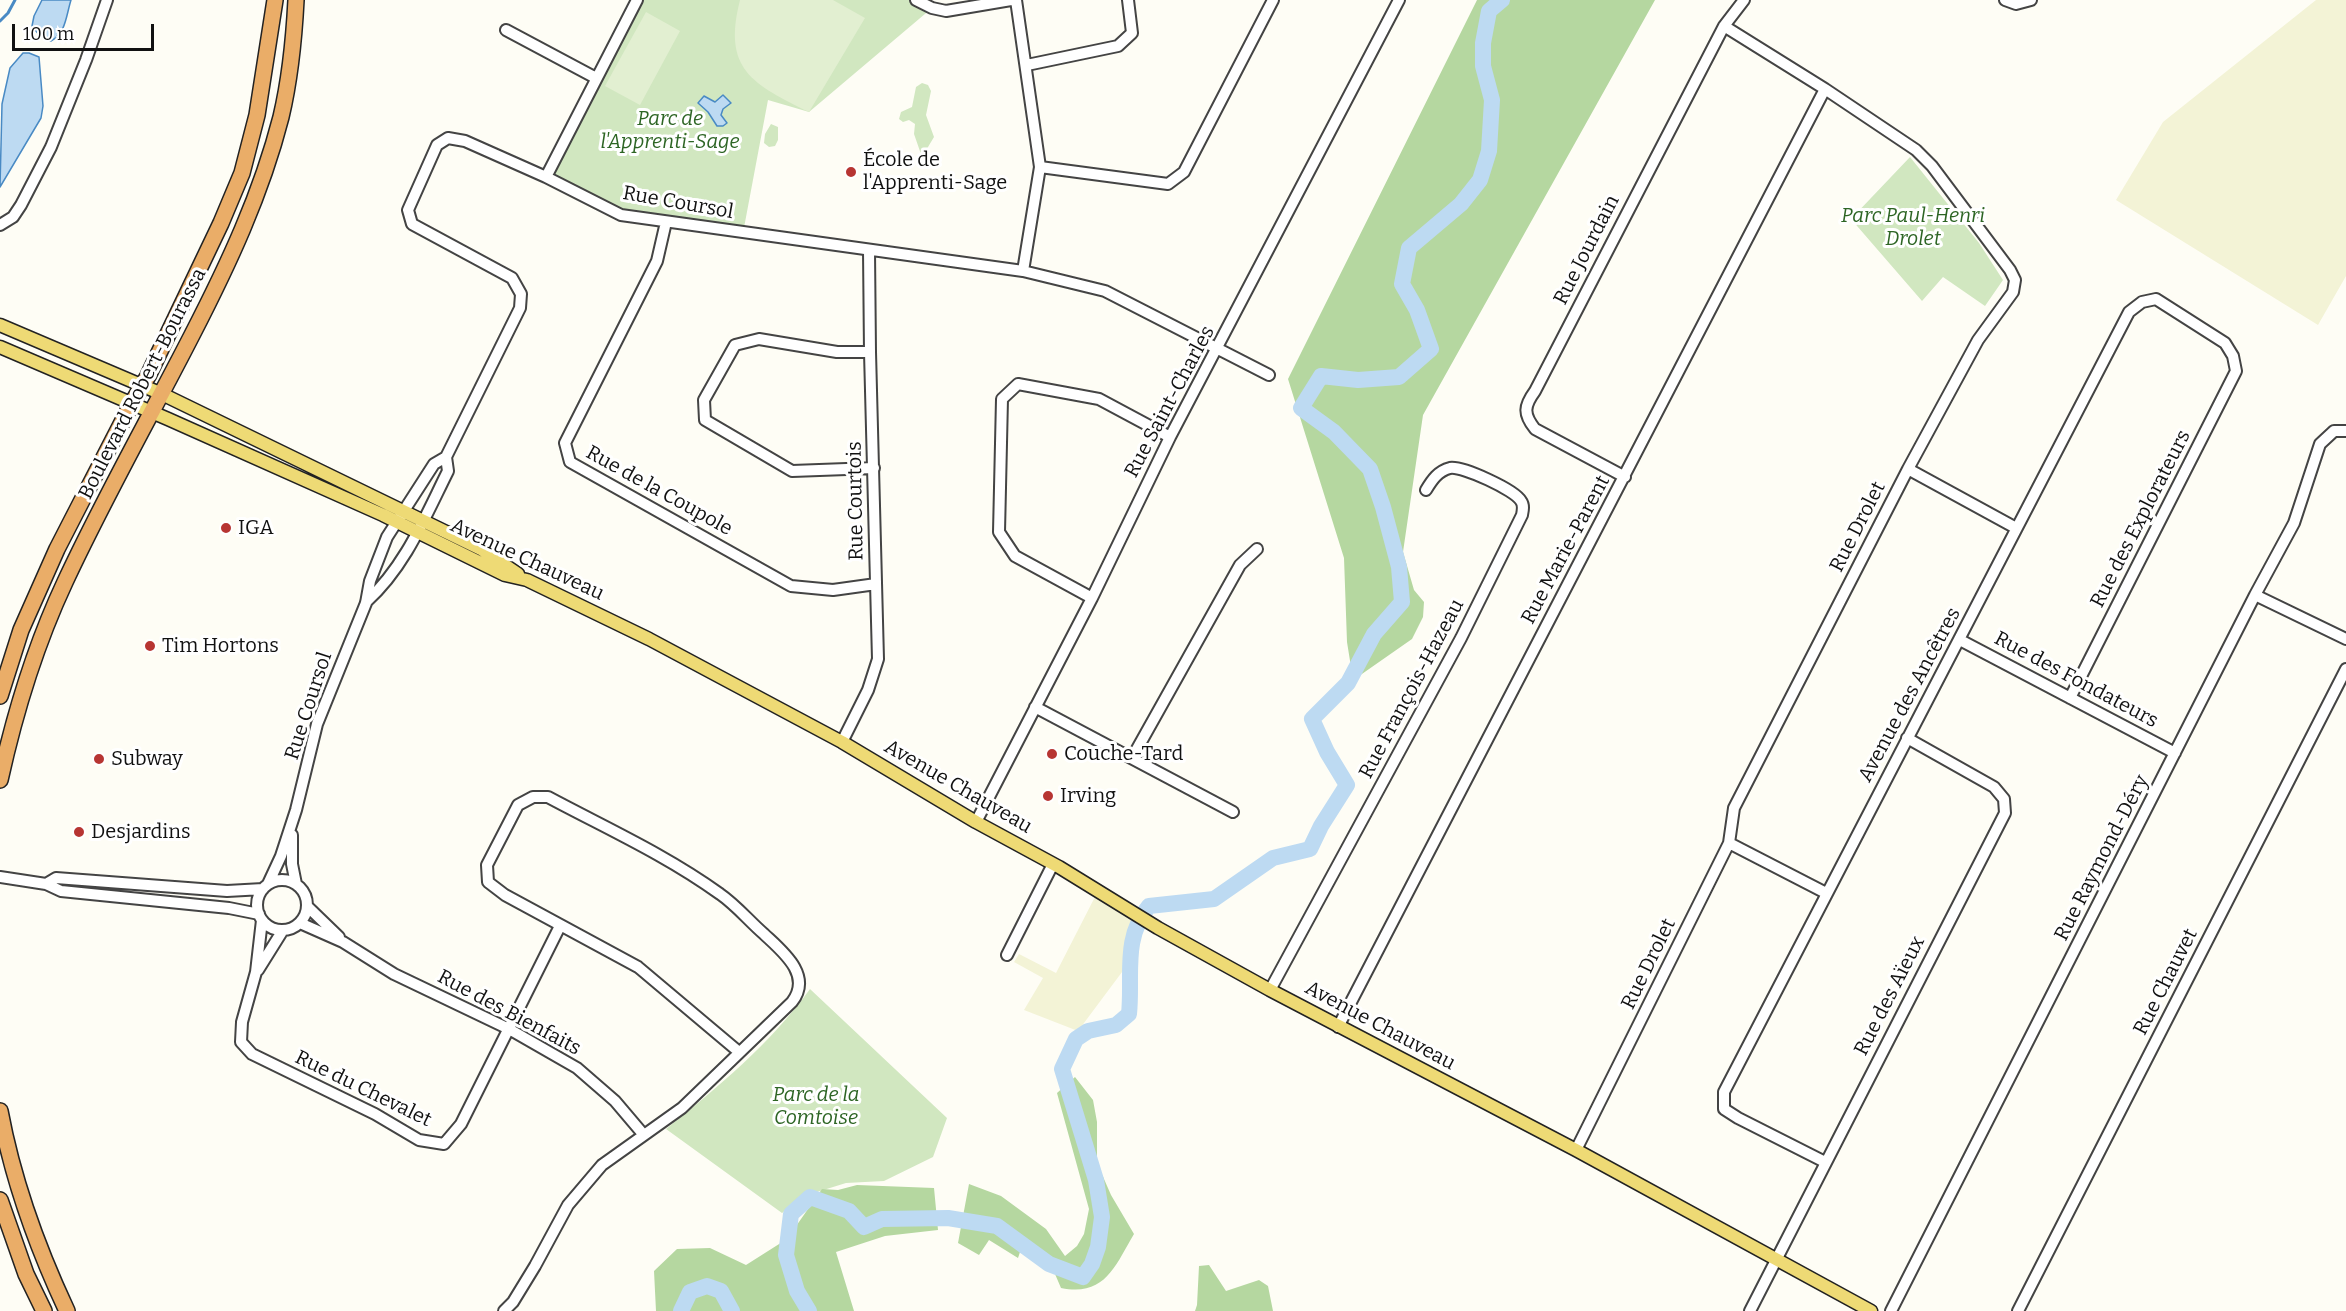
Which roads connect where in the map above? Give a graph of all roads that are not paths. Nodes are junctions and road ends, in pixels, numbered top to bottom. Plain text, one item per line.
1 (107, 0) edge
2 (275, 0) edge
3 (296, 0) edge
4 (637, 0) edge
5 (916, 0) edge
6 (1011, 0) edge
7 (1016, 0) edge
8 (1128, 0) edge
9 (1273, 0) edge
10 (1399, 0) edge
11 (1744, 0) edge
12 (2005, 0) edge
13 (2031, 0) edge
14 (1724, 26) junction
15 (506, 30) dead end
16 (1027, 65) junction
17 (596, 78) junction
18 (1825, 89) junction
19 (1040, 167) junction
20 (546, 177) junction
21 (666, 222) junction
22 (0, 225) edge
23 (869, 251) junction
24 (1023, 271) junction
25 (0, 325) edge
26 (0, 347) edge
27 (1218, 349) junction
28 (870, 352) junction
29 (2233, 356) joint
30 (1269, 375) dead end
31 (142, 385) junction
32 (162, 394) junction
33 (132, 403) junction
34 (152, 412) junction
35 (2346, 432) edge
36 (1170, 437) junction
37 (446, 457) junction
38 (874, 468) junction
39 (1908, 469) junction
40 (1625, 477) junction
41 (1426, 490) dead end
42 (400, 516) junction
43 (421, 525) junction
44 (2016, 528) junction
45 (1257, 549) dead end
46 (876, 584) junction
47 (2255, 595) junction
48 (1092, 598) junction
49 (366, 603) junction
50 (2346, 639) edge
51 (1960, 640) junction
52 (2346, 669) edge
53 (0, 696) edge
54 (2070, 698) junction
55 (1035, 707) junction
56 (1907, 738) junction
57 (842, 742) junction
58 (2175, 753) junction
59 (1132, 758) junction
60 (0, 780) edge
61 (1233, 812) dead end
62 (292, 822) junction
63 (976, 822) junction
64 (1729, 843) junction
65 (1053, 864) junction
66 (0, 877) edge
67 (46, 884) junction
68 (296, 884) junction
69 (265, 886) junction
70 (1826, 893) junction
71 (308, 907) junction
72 (260, 917) junction
73 (300, 923) junction
74 (560, 926) junction
75 (284, 930) junction
76 (343, 942) junction
77 (1007, 955) dead end
78 (256, 972) junction
79 (1270, 990) junction
80 (1338, 1027) junction
81 (509, 1029) junction
82 (739, 1052) junction
83 (0, 1111) edge
84 (644, 1134) junction
85 (1576, 1150) junction
86 (1825, 1162) junction
87 (0, 1200) edge
88 (1777, 1260) junction
89 (44, 1311) edge
90 (67, 1311) edge
91 (504, 1311) edge
92 (1750, 1311) edge
93 (1871, 1311) edge
94 (1891, 1311) edge
95 (2018, 1311) edge

1 - 22 street
2 - 31 highway, Boulevard Robert-Bourassa
3 - 32 highway, Boulevard Robert-Bourassa
4 - 17 street
5 - 6 street
7 - 16 street
8 - 16 street
9 - 19 street
10 - 27 street, Rue Saint-Charles
11 - 14 street, Rue Jourdain
12 - 13 street
14 - 18 street, Rue Drolet
14 - 40 street, Rue Jourdain
15 - 17 street
16 - 19 street
17 - 20 street
18 - 39 street, Rue Drolet
18 - 40 street, Rue Marie-Parent
19 - 24 street
20 - 21 street, Rue Coursol
20 - 37 street, Rue Coursol
21 - 23 street, Rue Coursol
21 - 46 street, Rue de la Coupole
23 - 24 street, Rue Coursol
23 - 28 street, Rue Courtois
24 - 27 street, Rue Coursol
25 - 31 main road
26 - 33 main road
27 - 30 street, Rue Coursol
27 - 36 street, Rue Saint-Charles
28 - 38 street, Rue Courtois
28 - 38 street
29 - 44 street, Avenue des Ancêtres
29 - 54 street, Rue des Explorateurs
31 - 32 main road
31 - 33 highway, Boulevard Robert-Bourassa
32 - 34 highway, Boulevard Robert-Bourassa
32 - 42 main road
33 - 34 main road
33 - 53 highway, Boulevard Robert-Bourassa
34 - 42 main road
34 - 60 highway, Boulevard Robert-Bourassa
35 - 47 street, Rue Raymond-Déry
36 - 48 street, Rue Saint-Charles
36 - 48 street
37 - 42 street, Rue Coursol
37 - 43 street, Rue Coursol
38 - 46 street, Rue Courtois
39 - 44 street
39 - 64 street, Rue Drolet
40 - 80 street, Rue Marie-Parent
41 - 79 street, Rue François-Hazeau
42 - 43 main road, Avenue Chauveau
42 - 49 street, Rue Coursol
43 - 49 street, Rue Coursol
43 - 57 main road, Avenue Chauveau
44 - 51 street, Avenue des Ancêtres
45 - 59 street
46 - 57 street, Rue Courtois
47 - 50 street
47 - 58 street, Rue Raymond-Déry
48 - 55 street, Rue Saint-Charles
49 - 62 street, Rue Coursol
51 - 54 street, Rue des Fondateurs
51 - 56 street, Avenue des Ancêtres
52 - 95 street, Rue Chauvet
54 - 58 street, Rue des Fondateurs
55 - 59 street
55 - 63 street, Rue Saint-Charles
56 - 70 street, Avenue des Ancêtres
56 - 86 street, Rue des Aïeux
57 - 63 main road, Avenue Chauveau
58 - 94 street, Rue Raymond-Déry
59 - 61 street
62 - 68 street, Rue Coursol
62 - 69 street, Rue Coursol
63 - 65 main road, Avenue Chauveau
64 - 70 street
64 - 85 street, Rue Drolet
65 - 77 street
65 - 79 main road, Avenue Chauveau
66 - 67 street
67 - 69 street
67 - 72 street
68 - 69 street
68 - 71 street
69 - 72 street
70 - 86 street, Avenue des Ancêtres
71 - 73 street
71 - 76 street, Rue des Bienfaits
72 - 75 street
72 - 78 street, Rue du Chevalet
73 - 75 street
73 - 76 street, Rue des Bienfaits
74 - 81 street, Rue du Chevalet
74 - 82 street
74 - 82 street
75 - 78 street, Rue du Chevalet
76 - 81 street, Rue des Bienfaits
78 - 81 street, Rue du Chevalet
79 - 80 main road, Avenue Chauveau
80 - 85 main road, Avenue Chauveau
81 - 84 street, Rue des Bienfaits
82 - 84 street
83 - 90 highway
84 - 91 street
85 - 88 main road, Avenue Chauveau
86 - 88 street, Rue des Aïeux
87 - 89 highway
88 - 92 street, Rue des Aïeux
88 - 93 main road, Avenue Chauveau

